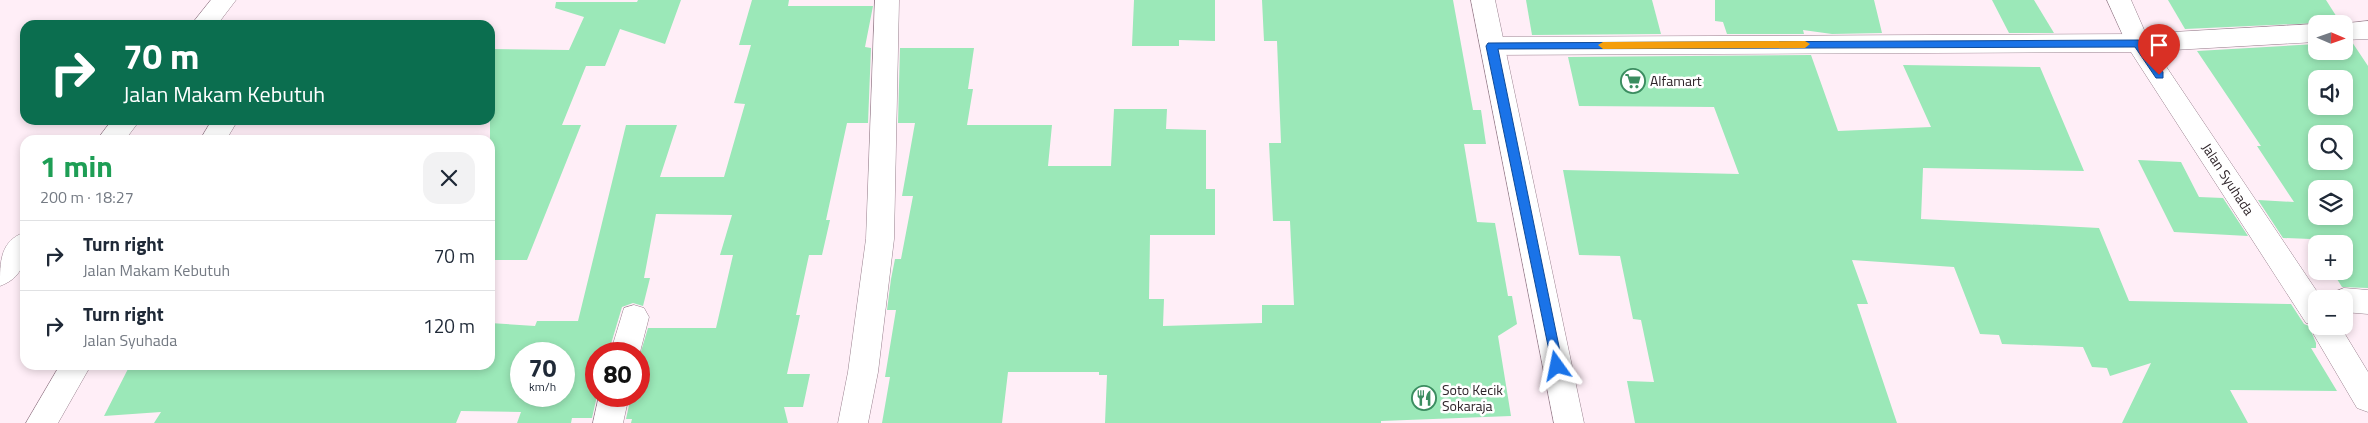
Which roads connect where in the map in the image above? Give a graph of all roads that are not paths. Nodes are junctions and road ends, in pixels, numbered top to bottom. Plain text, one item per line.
1 (224, 0) edge
2 (887, 0) edge
3 (1483, 0) edge
4 (2119, 0) edge
5 (207, 20) edge
6 (2368, 30) edge
7 (2353, 31) edge
8 (2308, 33) edge
9 (2138, 43) junction
10 (1492, 46) junction
11 (123, 125) edge
12 (114, 135) edge
13 (20, 249) edge
14 (0, 274) edge
15 (2308, 294) edge
16 (2353, 301) edge
17 (2368, 302) edge
18 (634, 317) dead end
19 (2329, 335) edge
20 (628, 342) edge
21 (73, 370) edge
22 (2368, 399) edge
23 (612, 407) edge
24 (41, 423) edge
25 (608, 423) edge
26 (853, 423) edge
27 (1568, 423) edge

1 - 5 main road
2 - 26 main road
3 - 10 main road
4 - 9 main road, Jalan Syuhada
6 - 7 main road
8 - 9 main road
9 - 10 main road
9 - 15 main road, Jalan Syuhada
10 - 27 main road
11 - 12 main road
13 - 14 main road
16 - 17 main road
18 - 20 main road
19 - 22 main road
21 - 24 main road
23 - 25 main road

